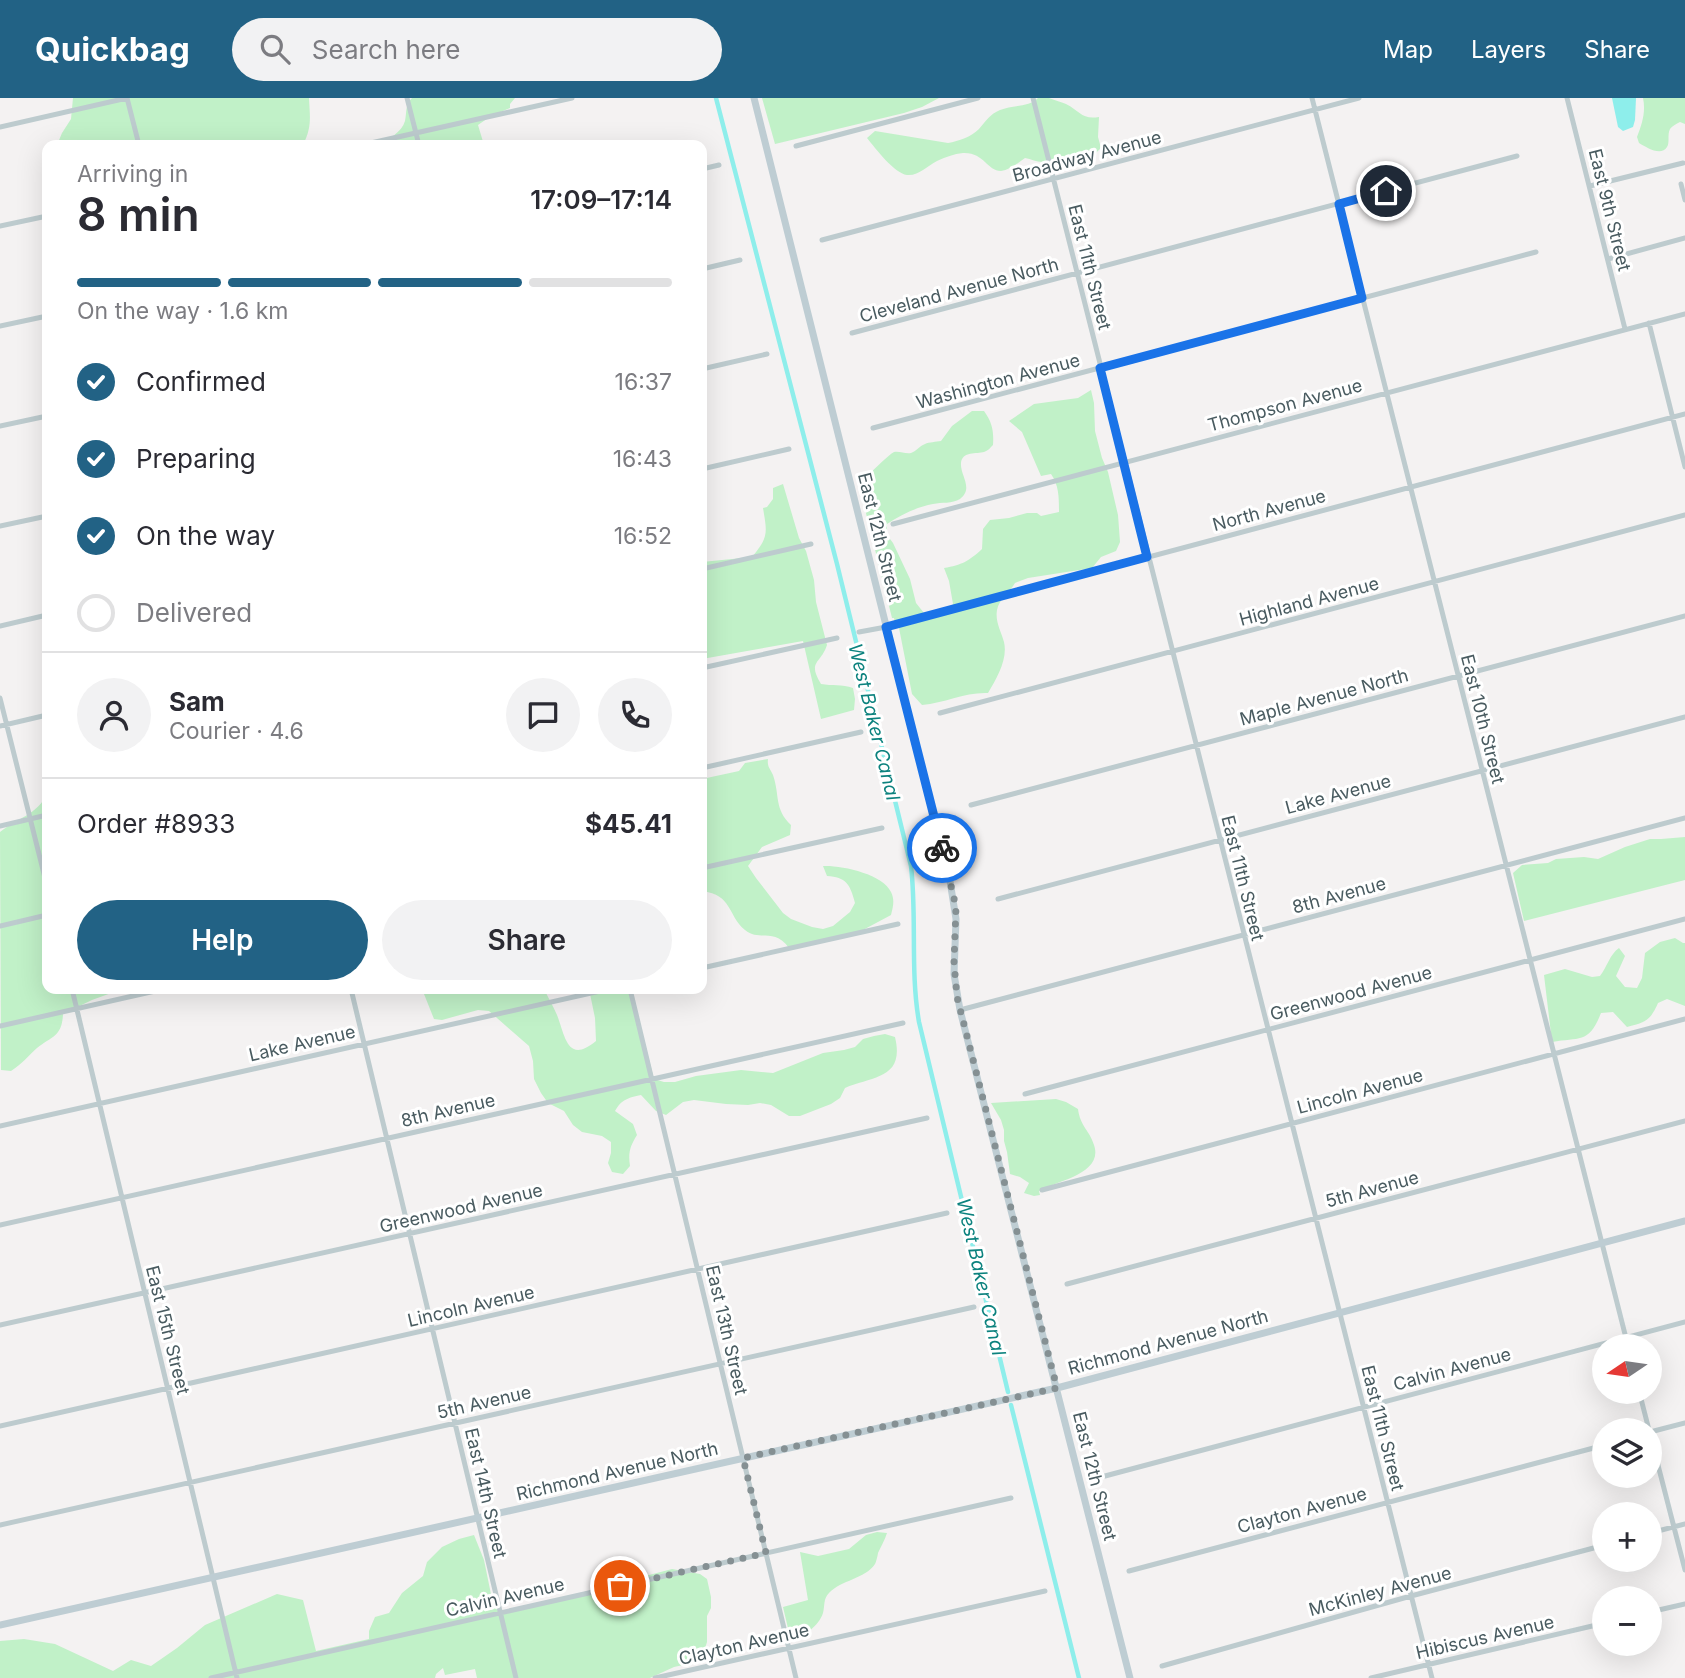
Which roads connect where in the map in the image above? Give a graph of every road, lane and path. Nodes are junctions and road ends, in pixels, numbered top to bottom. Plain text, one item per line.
1 (127, 98) edge
2 (407, 98) edge
3 (572, 98) edge
4 (754, 98) edge
5 (978, 98) edge
6 (1033, 98) edge
7 (1312, 98) edge
8 (1359, 98) edge
9 (1567, 98) edge
10 (1315, 109) junction
11 (0, 127) edge
12 (416, 133) junction
13 (138, 140) edge
14 (384, 140) edge
15 (418, 140) edge
16 (796, 146) dead end
17 (1517, 156) dead end
18 (1683, 163) dead end
19 (719, 165) dead end
20 (707, 168) edge
21 (1053, 179) junction
22 (1681, 184) dead end
23 (1590, 187) junction
24 (1685, 200) edge
25 (1339, 204) junction
26 (42, 217) edge
27 (0, 226) edge
28 (1685, 237) edge
29 (822, 240) dead end
30 (1536, 252) dead end
31 (1608, 258) junction
32 (740, 260) dead end
33 (707, 268) edge
34 (1077, 274) junction
35 (1362, 298) junction
36 (1685, 313) edge
37 (42, 317) edge
38 (1649, 323) junction
39 (0, 326) edge
40 (1625, 329) junction
41 (852, 333) dead end
42 (767, 354) dead end
43 (707, 368) edge
44 (1100, 368) junction
45 (1386, 393) junction
46 (1685, 414) edge
47 (42, 417) edge
48 (1672, 418) junction
49 (0, 426) edge
50 (873, 429) dead end
51 (789, 449) dead end
52 (1124, 462) junction
53 (1685, 467) edge
54 (707, 468) edge
55 (1410, 487) junction
56 (1685, 515) edge
57 (42, 517) edge
58 (893, 524) dead end
59 (0, 526) edge
60 (811, 544) dead end
61 (1147, 557) junction
62 (707, 568) edge
63 (1434, 582) junction
64 (42, 616) edge
65 (1685, 616) edge
66 (0, 626) edge
67 (886, 627) junction
68 (859, 632) dead end
69 (837, 638) dead end
70 (1172, 651) junction
71 (707, 667) edge
72 (1458, 677) junction
73 (0, 698) edge
74 (940, 713) dead end
75 (42, 716) edge
76 (1685, 717) edge
77 (3, 725) edge
78 (861, 732) dead end
79 (1195, 745) junction
80 (707, 767) edge
81 (1482, 771) junction
82 (971, 806) dead end
83 (42, 816) edge
84 (1685, 818) edge
85 (31, 819) junction
86 (0, 826) edge
87 (882, 828) dead end
88 (1219, 840) junction
89 (42, 865) edge
90 (1506, 865) junction
91 (707, 867) edge
92 (998, 899) dead end
93 (42, 916) edge
94 (1685, 919) edge
95 (898, 924) dead end
96 (0, 926) edge
97 (1243, 935) junction
98 (1530, 960) junction
99 (707, 967) edge
100 (73, 994) edge
101 (142, 994) edge
102 (352, 994) edge
103 (587, 994) edge
104 (631, 994) edge
105 (76, 1009) junction
106 (960, 1010) junction
107 (1685, 1019) edge
108 (903, 1023) dead end
109 (0, 1026) edge
110 (1267, 1030) junction
111 (365, 1044) junction
112 (1553, 1054) junction
113 (652, 1079) junction
114 (1025, 1094) dead end
115 (99, 1103) junction
116 (927, 1118) dead end
117 (1685, 1121) edge
118 (1291, 1124) junction
119 (0, 1125) edge
120 (387, 1138) junction
121 (1578, 1149) junction
122 (675, 1174) junction
123 (1042, 1190) dead end
124 (122, 1198) junction
125 (947, 1213) dead end
126 (1315, 1218) junction
127 (1685, 1221) edge
128 (0, 1225) edge
129 (410, 1234) junction
130 (1602, 1243) junction
131 (698, 1269) junction
132 (1066, 1284) dead end
133 (145, 1293) junction
134 (974, 1307) dead end
135 (1339, 1313) junction
136 (1685, 1322) edge
137 (0, 1325) edge
138 (433, 1329) junction
139 (1625, 1334) edge
140 (1641, 1334) edge
141 (1592, 1347) edge
142 (720, 1364) junction
143 (168, 1388) junction
144 (1057, 1388) junction
145 (1363, 1407) junction
146 (455, 1423) junction
147 (1685, 1423) edge
148 (0, 1426) edge
149 (1662, 1429) edge
150 (1592, 1447) edge
151 (743, 1458) junction
152 (1105, 1476) dead end
153 (1662, 1480) edge
154 (190, 1483) junction
155 (1011, 1498) dead end
156 (1387, 1502) junction
157 (478, 1518) junction
158 (1685, 1524) edge
159 (0, 1525) edge
160 (1674, 1527) junction
161 (1662, 1530) edge
162 (1592, 1548) edge
163 (766, 1553) junction
164 (1685, 1570) edge
165 (1129, 1571) dead end
166 (213, 1577) junction
167 (1045, 1591) dead end
168 (1411, 1597) junction
169 (1685, 1604) edge
170 (1662, 1609) edge
171 (500, 1613) junction
172 (0, 1625) edge
173 (1592, 1626) edge
174 (789, 1648) junction
175 (1428, 1664) junction
176 (1162, 1665) dead end
177 (237, 1675) edge
178 (211, 1678) edge
179 (516, 1678) edge
180 (655, 1678) edge
181 (796, 1678) edge
182 (1130, 1678) edge
183 (1371, 1678) edge
184 (1432, 1678) edge

1 - 11 street
1 - 13 street
2 - 12 street
3 - 12 street
4 - 67 street, East 12th Street
5 - 16 street
6 - 21 street, East 11th Street
7 - 10 street, East 10th Street
8 - 10 street, Broadway Avenue
9 - 23 street, East 9th Street
10 - 21 street, Broadway Avenue
10 - 25 street, East 10th Street
12 - 14 street
12 - 15 street
17 - 25 street, Cleveland Avenue North
18 - 23 street
19 - 20 street
21 - 29 street, Broadway Avenue
21 - 34 street, East 11th Street
22 - 24 street
23 - 31 street, East 9th Street
25 - 34 street, Cleveland Avenue North
25 - 35 street, East 10th Street
26 - 27 street
28 - 31 street
30 - 35 street, Washington Avenue
31 - 40 street, East 9th Street
32 - 33 street
34 - 41 street, Cleveland Avenue North
34 - 44 street, East 11th Street
35 - 44 street, Washington Avenue
35 - 45 street, East 10th Street
36 - 38 street, Thompson Avenue
37 - 39 street
38 - 40 street, Thompson Avenue
38 - 48 street
40 - 45 street, Thompson Avenue
42 - 43 street
44 - 50 street, Washington Avenue
44 - 52 street, East 11th Street
45 - 52 street, Thompson Avenue
45 - 55 street, East 10th Street
46 - 48 street, North Avenue
47 - 49 street
48 - 53 street
48 - 55 street, North Avenue
51 - 54 street
52 - 58 street, Thompson Avenue
52 - 61 street, East 11th Street
55 - 61 street, North Avenue
55 - 63 street, East 10th Street
56 - 63 street, Highland Avenue
57 - 59 street
60 - 62 street
61 - 67 street, North Avenue
61 - 70 street, East 11th Street
63 - 70 street, Highland Avenue
63 - 72 street, East 10th Street
64 - 66 street
65 - 72 street, Maple Avenue North
67 - 68 street, North Avenue
67 - 106 street, East 12th Street
69 - 71 street
70 - 74 street, Highland Avenue
70 - 79 street, East 11th Street
72 - 79 street, Maple Avenue North
72 - 81 street, East 10th Street
73 - 77 street
75 - 77 street
76 - 81 street, Lake Avenue
77 - 85 street
78 - 80 street
79 - 82 street, Maple Avenue North
79 - 88 street, East 11th Street
81 - 88 street, Lake Avenue
81 - 90 street, East 10th Street
83 - 85 street
84 - 90 street, 8th Avenue
85 - 86 street
85 - 89 street
87 - 91 street
88 - 92 street, Lake Avenue
88 - 97 street, East 11th Street
90 - 97 street, 8th Avenue
90 - 98 street, East 10th Street
93 - 96 street
94 - 98 street, Greenwood Avenue
95 - 99 street
97 - 106 street, 8th Avenue
97 - 110 street, East 11th Street
98 - 110 street, Greenwood Avenue
98 - 112 street, East 10th Street
100 - 105 street, East 15th Street
101 - 105 street
102 - 111 street, East 14th Street
103 - 111 street, Lake Avenue
104 - 113 street, East 13th Street
105 - 109 street
105 - 115 street, East 15th Street
106 - 144 street, East 12th Street
107 - 112 street, Lincoln Avenue
108 - 113 street, 8th Avenue
110 - 114 street, Greenwood Avenue
110 - 118 street, East 11th Street
111 - 115 street, Lake Avenue
111 - 120 street, East 14th Street
112 - 118 street, Lincoln Avenue
112 - 121 street, East 10th Street
113 - 120 street, 8th Avenue
113 - 122 street, East 13th Street
115 - 119 street, Lake Avenue
115 - 124 street, East 15th Street
116 - 122 street, Greenwood Avenue
117 - 121 street, 5th Avenue
118 - 123 street, Lincoln Avenue
118 - 126 street, East 11th Street
120 - 124 street, 8th Avenue
120 - 129 street, East 14th Street
121 - 126 street, 5th Avenue
121 - 130 street, East 10th Street
122 - 129 street, Greenwood Avenue
122 - 131 street, East 13th Street
124 - 128 street, 8th Avenue
124 - 133 street, East 15th Street
125 - 131 street, Lincoln Avenue
126 - 132 street, 5th Avenue
126 - 135 street, East 11th Street
127 - 130 street, Richmond Avenue North
129 - 133 street, Greenwood Avenue
129 - 138 street, East 14th Street
130 - 135 street, Richmond Avenue North
130 - 139 street, East 10th Street
131 - 138 street, Lincoln Avenue
131 - 142 street, East 13th Street
133 - 137 street, Greenwood Avenue
133 - 143 street, East 15th Street
134 - 142 street, 5th Avenue
135 - 144 street, Richmond Avenue North
135 - 145 street, East 11th Street
136 - 140 street, Calvin Avenue
138 - 143 street, Lincoln Avenue
138 - 146 street, East 14th Street
141 - 145 street, Calvin Avenue
142 - 146 street, 5th Avenue
142 - 151 street, East 13th Street
143 - 148 street, Lincoln Avenue
143 - 154 street, East 15th Street
144 - 151 street, Richmond Avenue North
144 - 182 street, East 12th Street
145 - 152 street, Calvin Avenue
145 - 156 street, East 11th Street
146 - 154 street, 5th Avenue
146 - 157 street, East 14th Street
147 - 149 street
150 - 156 street, Clayton Avenue
151 - 157 street, Richmond Avenue North
151 - 163 street, East 13th Street
153 - 160 street
154 - 159 street, 5th Avenue
154 - 166 street, East 15th Street
155 - 163 street, Calvin Avenue
156 - 165 street, Clayton Avenue
156 - 168 street, East 11th Street
157 - 166 street, Richmond Avenue North
157 - 171 street, East 14th Street
158 - 160 street
160 - 161 street
160 - 164 street
162 - 168 street, McKinley Avenue
163 - 171 street, Calvin Avenue
163 - 174 street, East 13th Street
166 - 172 street, Richmond Avenue North
166 - 177 street, East 15th Street
167 - 174 street, Clayton Avenue
168 - 175 street, East 11th Street
168 - 176 street, McKinley Avenue
169 - 170 street
171 - 177 street, Calvin Avenue
171 - 179 street, East 14th Street
173 - 175 street, Hibiscus Avenue
174 - 180 street, Clayton Avenue
174 - 181 street, East 13th Street
175 - 183 street, Hibiscus Avenue
175 - 184 street, East 11th Street
177 - 178 street, Calvin Avenue

